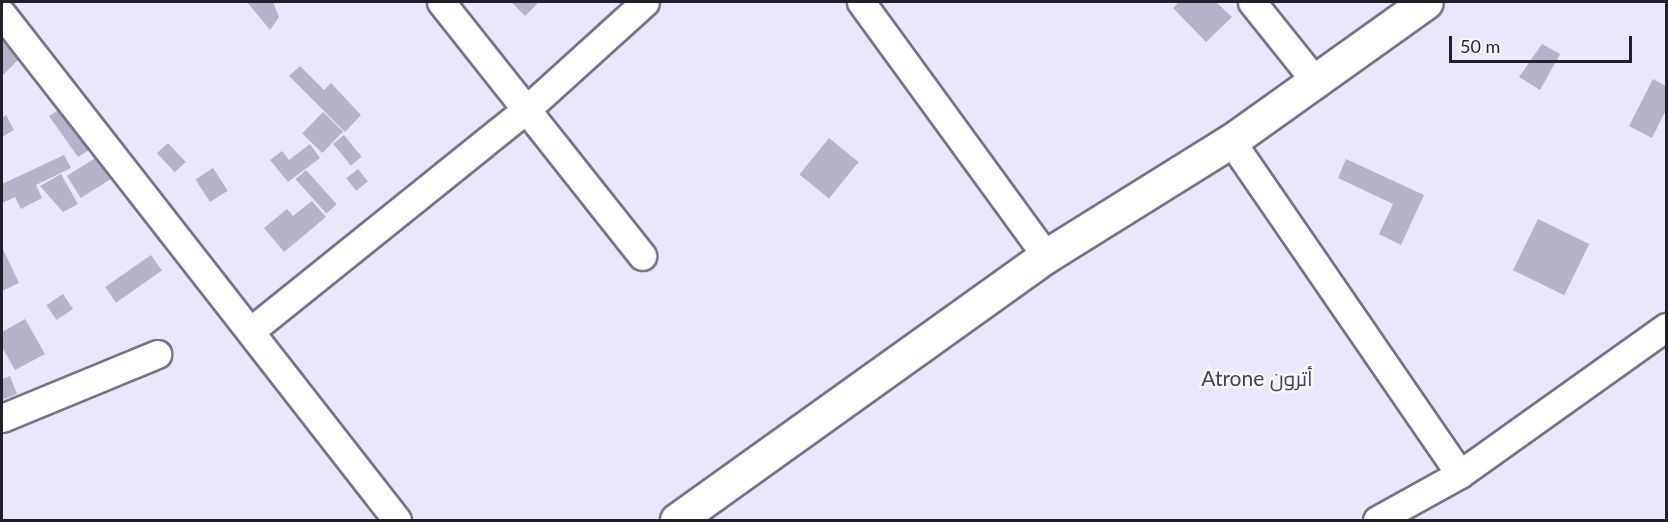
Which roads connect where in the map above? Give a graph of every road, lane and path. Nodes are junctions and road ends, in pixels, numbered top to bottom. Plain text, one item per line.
1 (441, 2) edge
2 (645, 2) edge
3 (861, 2) edge
4 (1252, 2) edge
5 (1426, 2) edge
6 (2, 14) edge
7 (1317, 83) junction
8 (527, 109) junction
9 (1231, 141) junction
10 (642, 256) dead end
11 (1046, 256) junction
12 (253, 330) junction
13 (1662, 338) edge
14 (157, 354) dead end
15 (2, 418) edge
16 (1460, 474) junction
17 (397, 520) edge
18 (677, 520) edge
19 (1377, 520) edge

1 - 8 street
2 - 8 street
3 - 11 street
4 - 7 street
5 - 7 street
6 - 12 street
7 - 9 street
8 - 10 street
8 - 12 street
9 - 11 street
9 - 16 street
11 - 18 street
12 - 17 street
13 - 16 street
14 - 15 street
16 - 19 street

